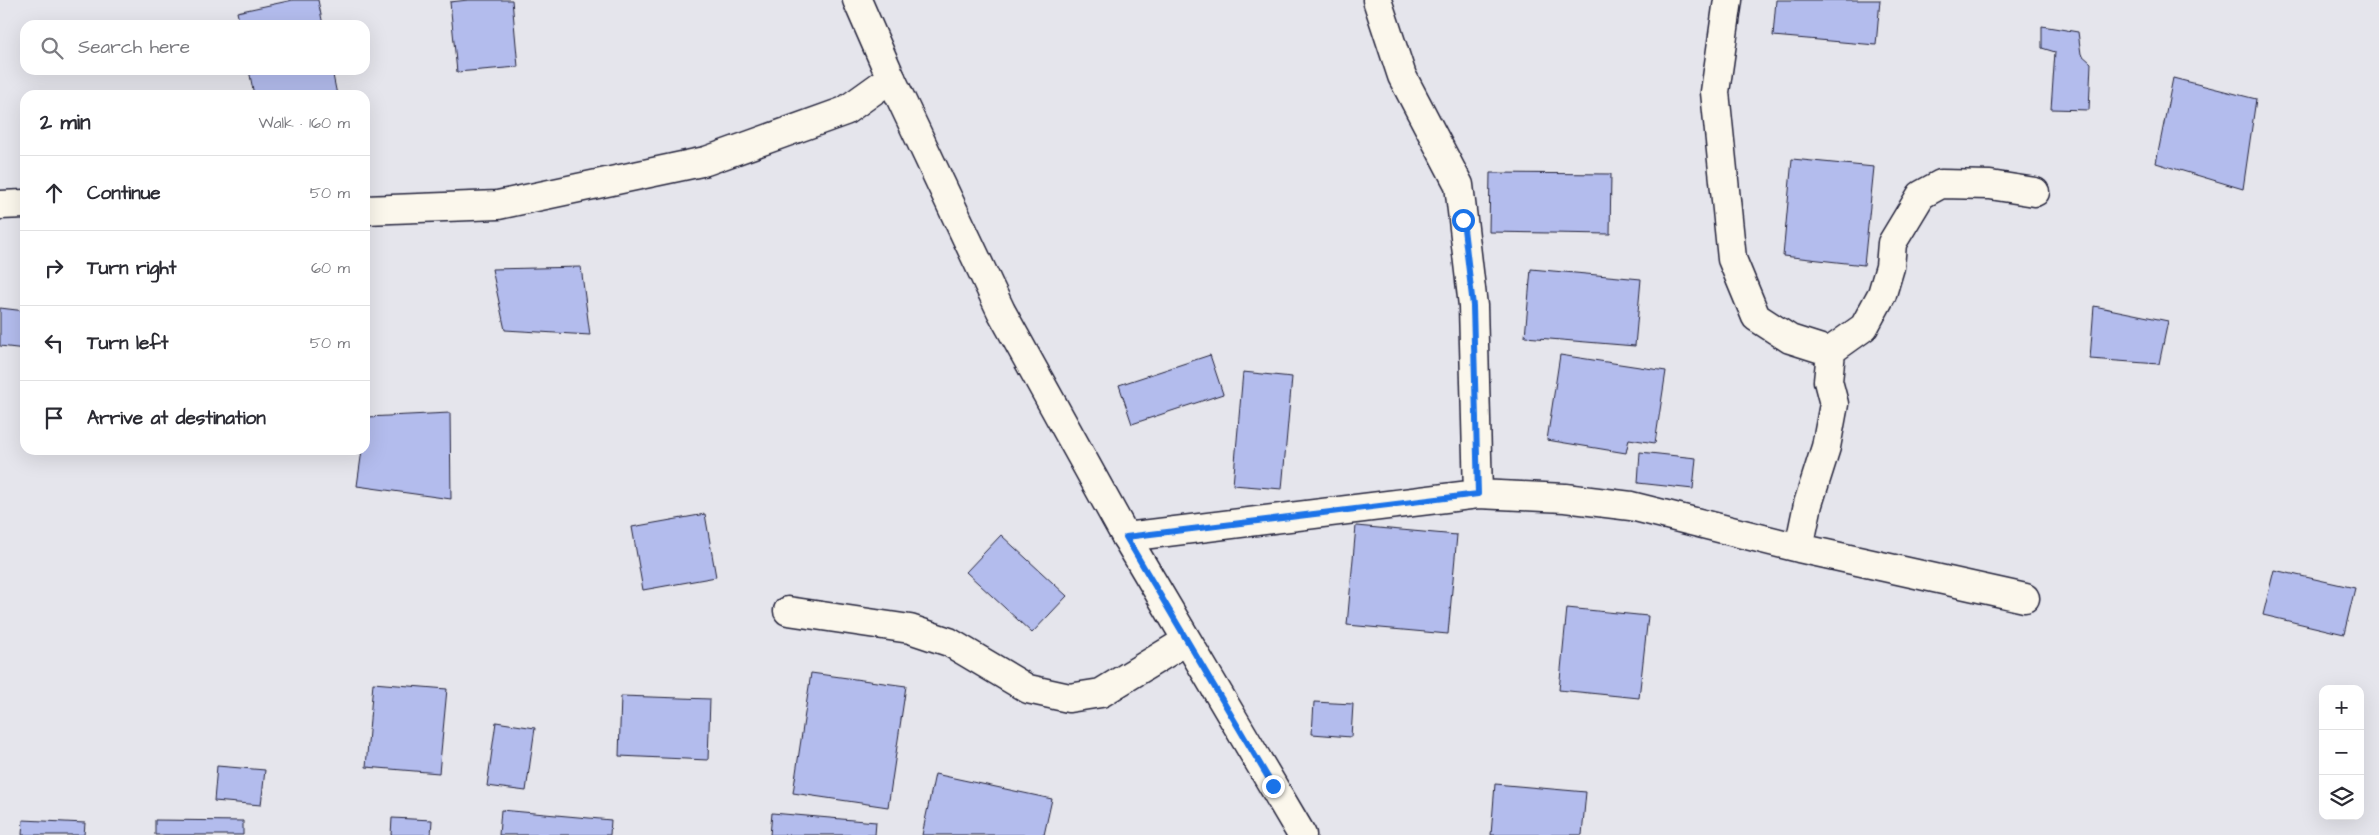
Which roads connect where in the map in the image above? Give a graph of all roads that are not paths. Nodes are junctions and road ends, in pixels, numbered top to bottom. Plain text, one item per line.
1 (857, 0) edge
2 (1377, 0) edge
3 (1728, 0) edge
4 (891, 78) junction
5 (2035, 192) dead end
6 (20, 204) edge
7 (0, 205) edge
8 (370, 210) edge
9 (1829, 352) junction
10 (1478, 494) junction
11 (1126, 537) junction
12 (1799, 548) junction
13 (2026, 598) dead end
14 (788, 611) dead end
15 (1186, 641) junction
16 (1302, 835) edge

1 - 4 street
2 - 10 street
3 - 9 street
4 - 8 street
4 - 11 street
5 - 9 street
6 - 7 street
9 - 12 street
10 - 11 street
10 - 12 street
11 - 15 street
12 - 13 street
14 - 15 street
15 - 16 street

